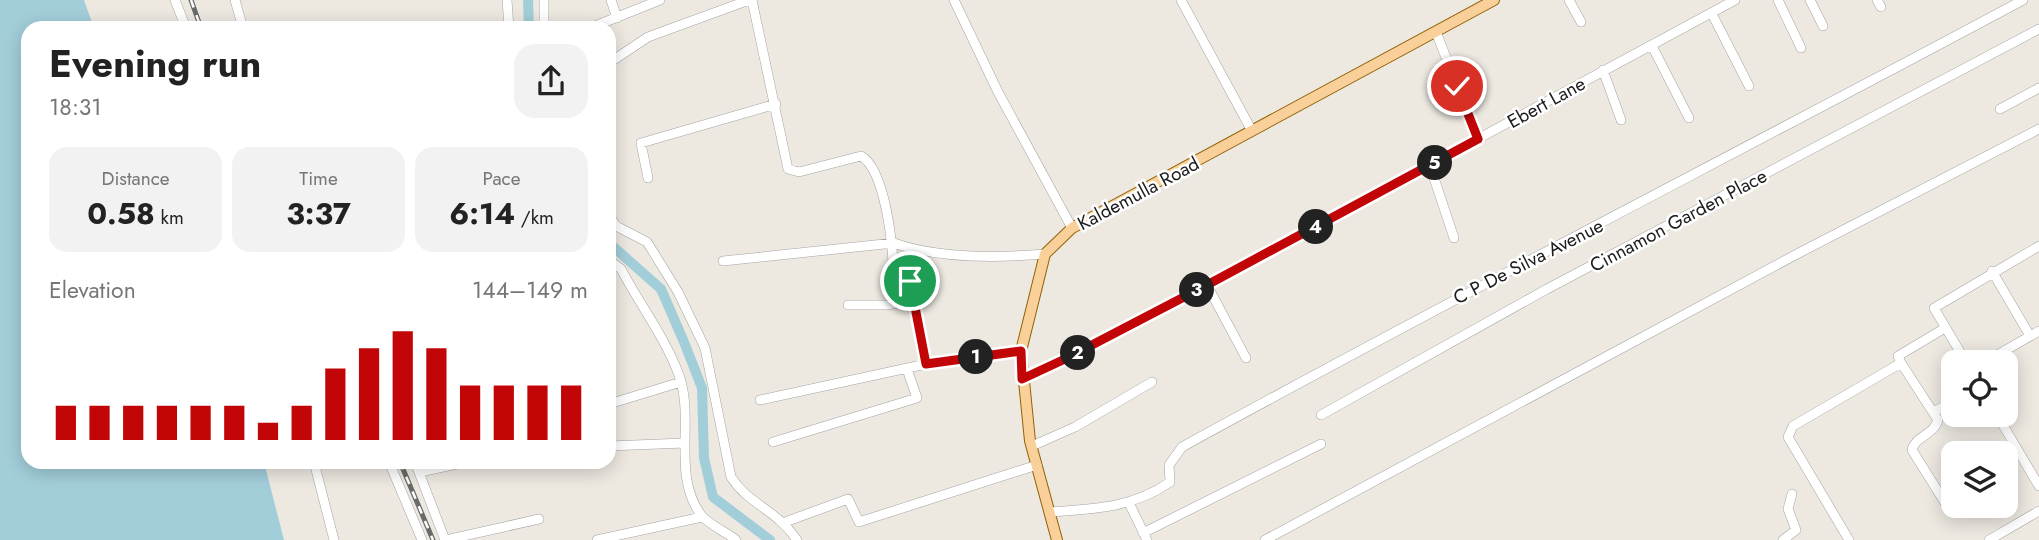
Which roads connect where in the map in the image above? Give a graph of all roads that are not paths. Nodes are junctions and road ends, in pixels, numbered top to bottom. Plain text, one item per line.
1 (175, 0) edge
2 (235, 0) edge
3 (507, 0) edge
4 (544, 0) edge
5 (611, 0) edge
6 (660, 0) edge
7 (750, 0) edge
8 (954, 0) edge
9 (1181, 0) edge
10 (1494, 0) edge
11 (1569, 0) edge
12 (1778, 0) edge
13 (1810, 0) edge
14 (2023, 0) edge
15 (1729, 1) edge
16 (720, 4) edge
17 (1712, 14) junction
18 (617, 18) junction
19 (183, 21) edge
20 (241, 21) edge
21 (508, 21) edge
22 (544, 21) edge
23 (609, 21) edge
24 (1581, 22) dead end
25 (1823, 26) dead end
26 (2039, 29) edge
27 (1436, 32) junction
28 (1652, 46) junction
29 (1801, 48) dead end
30 (616, 58) edge
31 (1603, 70) junction
32 (1749, 86) dead end
33 (2039, 88) edge
34 (776, 104) junction
35 (2000, 109) dead end
36 (1689, 118) dead end
37 (1621, 120) dead end
38 (2039, 129) edge
39 (1252, 131) junction
40 (1478, 139) junction
41 (1430, 166) junction
42 (648, 178) dead end
43 (616, 226) edge
44 (1072, 228) junction
45 (1454, 238) dead end
46 (894, 243) junction
47 (2039, 246) edge
48 (1045, 254) junction
49 (723, 261) dead end
50 (616, 265) edge
51 (1992, 271) junction
52 (1207, 285) junction
53 (912, 301) junction
54 (848, 305) dead end
55 (1945, 328) junction
56 (2035, 333) edge
57 (1959, 350) edge
58 (2006, 350) edge
59 (1021, 351) junction
60 (1246, 358) dead end
61 (1901, 363) junction
62 (926, 364) junction
63 (906, 369) junction
64 (1022, 379) junction
65 (681, 382) junction
66 (1152, 382) dead end
67 (760, 400) dead end
68 (616, 402) edge
69 (1941, 408) edge
70 (1934, 412) junction
71 (1321, 415) dead end
72 (2004, 427) edge
73 (773, 442) dead end
74 (685, 443) junction
75 (1321, 444) dead end
76 (616, 446) edge
77 (1032, 446) junction
78 (1037, 465) junction
79 (316, 469) edge
80 (392, 469) edge
81 (418, 469) edge
82 (434, 469) edge
83 (420, 472) junction
84 (2039, 486) edge
85 (1792, 494) dead end
86 (1941, 496) edge
87 (1129, 503) junction
88 (2039, 511) edge
89 (1050, 512) junction
90 (702, 517) junction
91 (539, 519) dead end
92 (785, 522) junction
93 (1145, 537) edge
94 (334, 540) edge
95 (422, 540) edge
96 (446, 540) edge
97 (597, 540) edge
98 (736, 540) edge
99 (797, 540) edge
100 (1057, 540) edge
101 (1265, 540) edge
102 (1783, 540) edge
103 (1849, 540) edge
104 (1989, 540) edge

1 - 19 street
2 - 20 street
3 - 21 street
4 - 22 street
5 - 18 street
6 - 18 street
7 - 16 street
7 - 34 street
8 - 44 street
9 - 39 street
10 - 27 main road, Kaldemulla Road
11 - 24 street
12 - 29 street
13 - 25 street
14 - 87 street, C P De Silva Avenue
15 - 17 street, Ebert Lane
16 - 30 street
17 - 28 street, Ebert Lane
17 - 32 street
18 - 23 street
26 - 71 street, Cinnamon Garden Place
27 - 39 main road, Kaldemulla Road
27 - 40 street
28 - 31 street, Ebert Lane
28 - 36 street
31 - 37 street
31 - 40 street, Ebert Lane
33 - 35 street
34 - 42 street
34 - 46 street
38 - 101 street
39 - 44 main road, Kaldemulla Road
40 - 41 street, Ebert Lane
41 - 45 street
41 - 52 street, Ebert Lane
43 - 92 street
44 - 48 main road, Kaldemulla Road
46 - 48 street
46 - 49 street
46 - 53 street
47 - 51 street
48 - 59 main road
50 - 65 street
51 - 55 street
51 - 56 street
52 - 60 street
52 - 64 street, Ebert Lane
53 - 54 street
53 - 62 street
55 - 57 street
55 - 61 street
56 - 58 street
59 - 62 street
59 - 64 main road
61 - 70 street
61 - 103 street
62 - 63 street
63 - 67 street
63 - 73 street
64 - 77 main road
65 - 68 street
65 - 74 street
66 - 77 street
69 - 70 street
70 - 86 street
72 - 84 street
74 - 76 street
74 - 90 street
75 - 93 street
77 - 78 main road
78 - 89 main road
78 - 92 street
79 - 94 street
80 - 95 street
81 - 83 street
82 - 83 street
83 - 96 street
85 - 102 street
87 - 89 street, C P De Silva Avenue
87 - 93 street
88 - 104 street
89 - 100 main road
90 - 97 street
90 - 98 street
91 - 96 street
92 - 99 street

